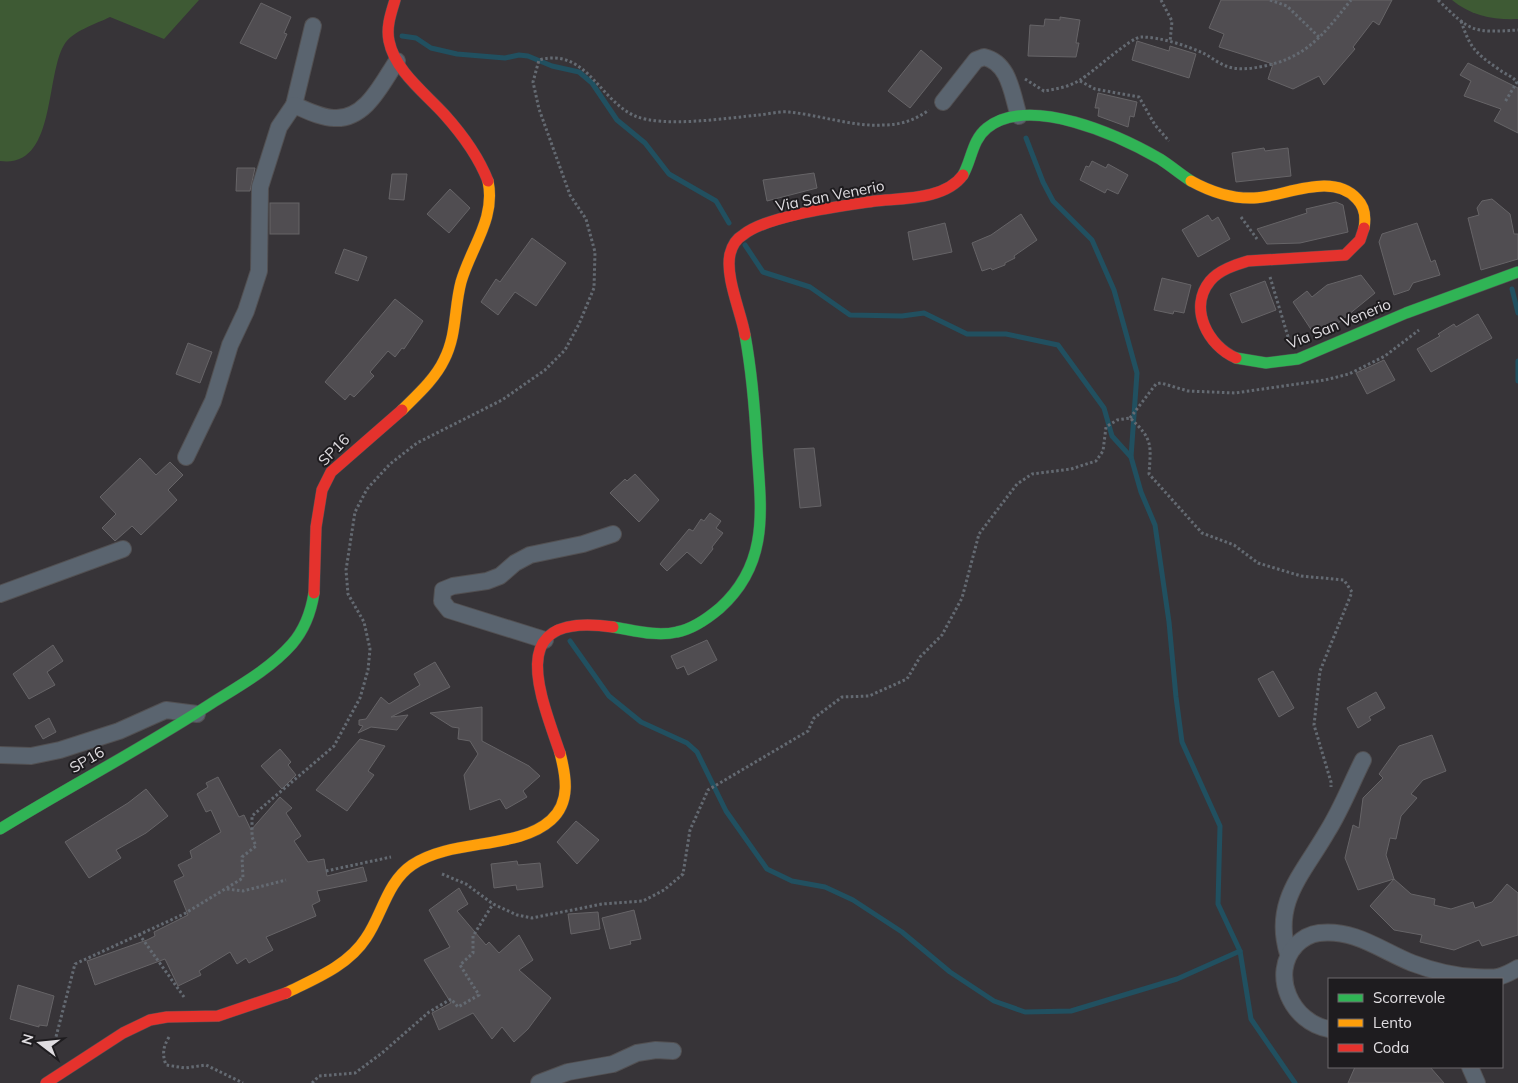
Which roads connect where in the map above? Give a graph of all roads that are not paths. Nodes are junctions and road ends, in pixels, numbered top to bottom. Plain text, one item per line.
1 (395, 0) edge
2 (313, 26) dead end
3 (397, 61) junction
4 (943, 102) road end
5 (294, 105) junction
6 (1019, 116) junction
7 (1518, 272) edge
8 (186, 457) dead end
9 (613, 534) dead end
10 (123, 549) dead end
11 (0, 594) edge
12 (545, 640) junction
13 (197, 714) junction
14 (0, 755) edge
15 (1363, 760) dead end
16 (0, 829) edge
17 (1288, 954) junction
18 (1518, 968) edge
19 (1328, 1029) edge
20 (673, 1051) dead end
21 (1470, 1068) edge
22 (46, 1083) edge
23 (539, 1083) edge
24 (1477, 1083) edge

1 - 3 street, SP16 / SP16
2 - 5 street
3 - 5 street
3 - 13 street, SP16 / SP16
4 - 6 street
5 - 8 street
6 - 7 street, Via San Venerio
6 - 12 street, Via San Venerio
9 - 12 street
10 - 11 street
12 - 22 street
13 - 14 street
13 - 16 street, SP16 / SP16
15 - 17 street
17 - 18 street
17 - 19 street
20 - 23 street
21 - 24 street

